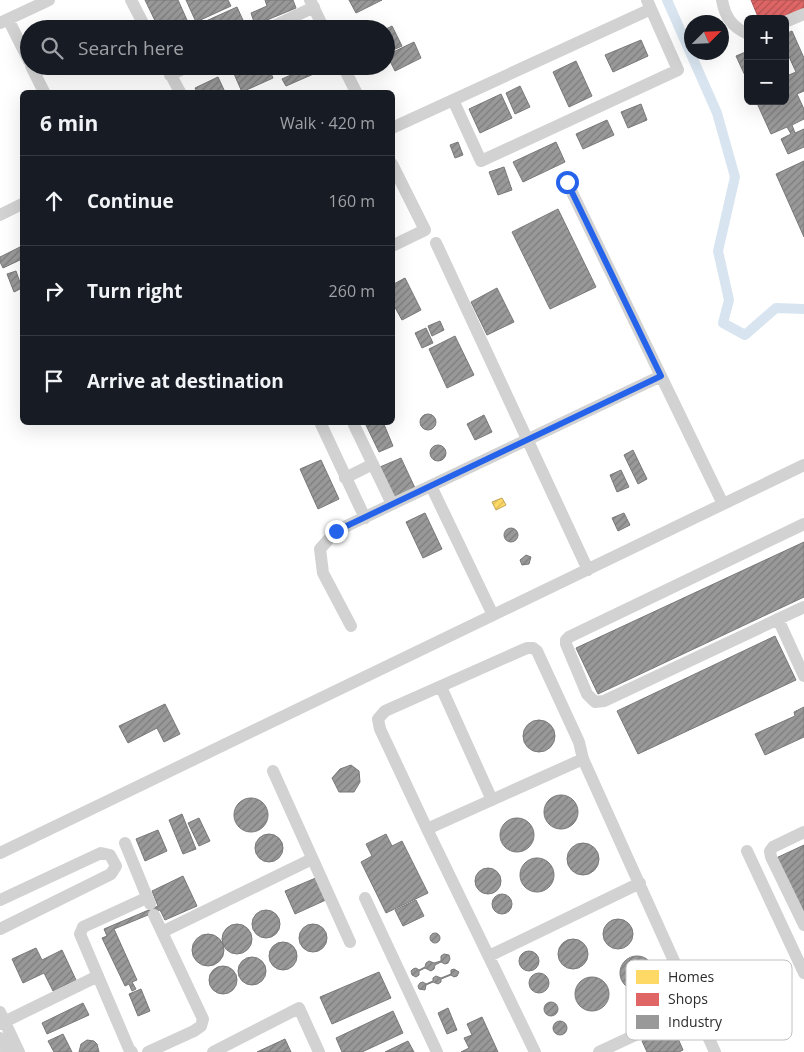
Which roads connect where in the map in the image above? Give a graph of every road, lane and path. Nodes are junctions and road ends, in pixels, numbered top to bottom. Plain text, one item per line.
1 (49, 0) edge
2 (131, 0) edge
3 (722, 0) edge
4 (312, 3) edge
5 (649, 4) edge
6 (804, 14) edge
7 (141, 20) edge
8 (283, 20) edge
9 (320, 20) edge
10 (789, 20) edge
11 (4, 21) edge
12 (744, 32) edge
13 (20, 47) edge
14 (36, 75) edge
15 (170, 75) edge
16 (348, 75) edge
17 (43, 90) edge
18 (179, 90) edge
19 (355, 90) edge
20 (453, 100) junction
21 (395, 127) edge
22 (395, 169) edge
23 (567, 182) dead end
24 (20, 205) edge
25 (0, 215) edge
26 (436, 243) dead end
27 (395, 245) edge
28 (661, 376) junction
29 (321, 425) edge
30 (354, 425) dead end
31 (527, 440) junction
32 (373, 464) junction
33 (804, 465) edge
34 (345, 478) junction
35 (432, 486) junction
36 (392, 504) junction
37 (723, 504) junction
38 (365, 518) junction
39 (804, 524) edge
40 (588, 570) junction
41 (804, 607) edge
42 (493, 615) junction
43 (778, 619) junction
44 (350, 626) dead end
45 (804, 676) edge
46 (441, 687) junction
47 (584, 759) junction
48 (272, 771) dead end
49 (492, 800) junction
50 (427, 829) junction
51 (804, 832) edge
52 (125, 843) dead end
53 (747, 851) dead end
54 (0, 853) edge
55 (312, 859) junction
56 (640, 883) junction
57 (365, 898) dead end
58 (0, 900) edge
59 (149, 906) junction
60 (804, 925) edge
61 (0, 929) edge
62 (162, 932) junction
63 (350, 942) dead end
64 (489, 956) junction
65 (674, 960) edge
66 (804, 974) edge
67 (98, 976) junction
68 (2, 1019) edge
69 (0, 1038) edge
70 (626, 1039) edge
71 (710, 1040) edge
72 (7, 1052) edge
73 (19, 1052) edge
74 (132, 1052) edge
75 (148, 1052) edge
76 (213, 1052) edge
77 (319, 1052) edge
78 (437, 1052) edge
79 (536, 1052) edge
80 (598, 1052) edge
81 (715, 1052) edge

1 - 11 street
2 - 7 street
3 - 12 street
4 - 8 street
4 - 9 street
5 - 20 street
5 - 20 street
6 - 10 street
11 - 13 street
14 - 17 street
15 - 18 street
16 - 19 street
20 - 21 street
22 - 27 street
23 - 28 street
24 - 25 street
26 - 31 street
28 - 31 street
28 - 37 street
29 - 34 street
30 - 32 street
31 - 35 street
31 - 40 street
32 - 34 street
32 - 36 street
33 - 37 street
34 - 38 street
35 - 36 street
35 - 42 street
36 - 38 street
37 - 40 street
38 - 44 street
39 - 43 street
40 - 42 street
41 - 43 street
42 - 54 street
43 - 45 street
46 - 47 street
46 - 49 street
46 - 50 street
47 - 49 street
47 - 56 street
48 - 55 street
49 - 50 street
50 - 64 street
51 - 60 street
52 - 59 street
53 - 66 street
55 - 62 street
55 - 63 street
56 - 64 street
56 - 65 street
57 - 78 street
58 - 61 street
59 - 62 street
59 - 67 street
62 - 75 street
64 - 79 street
67 - 68 street
67 - 74 street
68 - 73 street
69 - 72 street
70 - 80 street
71 - 81 street
76 - 77 street

